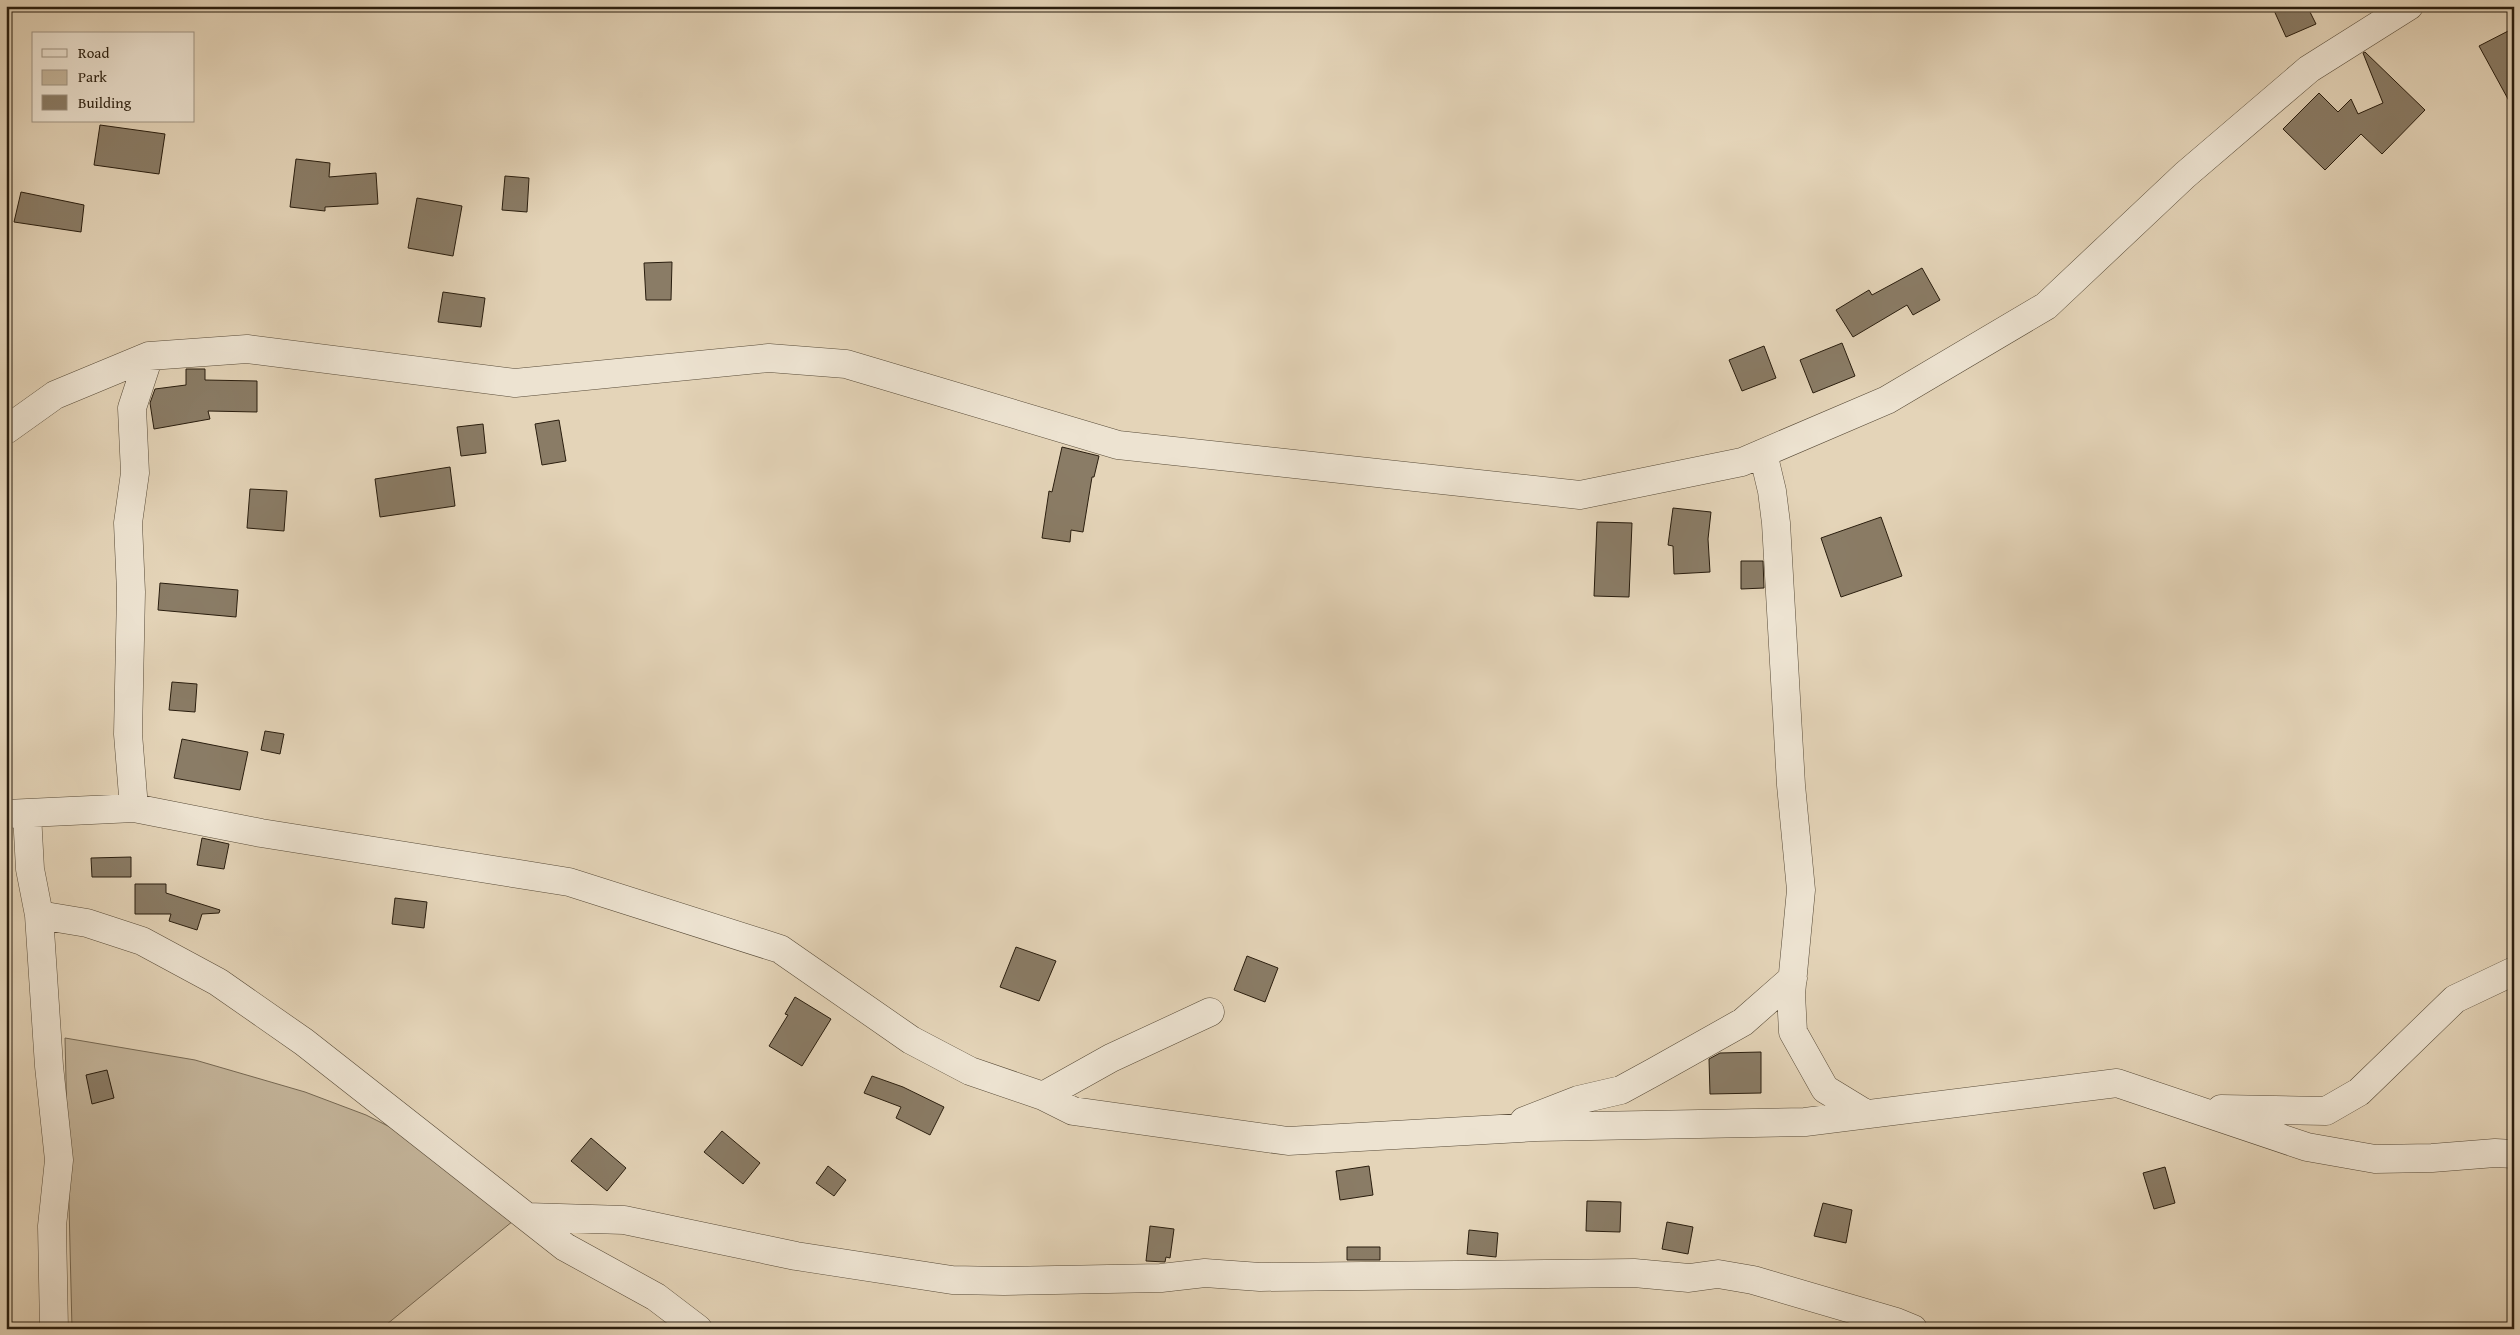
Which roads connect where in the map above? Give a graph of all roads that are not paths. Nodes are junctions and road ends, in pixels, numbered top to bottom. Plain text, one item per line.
1 (2409, 6) edge
2 (149, 356) junction
3 (6, 430) edge
4 (1763, 453) junction
5 (134, 808) junction
6 (16, 814) edge
7 (39, 914) junction
8 (2514, 971) edge
9 (1793, 978) junction
10 (1210, 1012) dead end
11 (1043, 1096) junction
12 (2192, 1108) junction
13 (1866, 1114) junction
14 (1501, 1129) junction
15 (2514, 1154) edge
16 (527, 1217) junction
17 (54, 1329) edge
18 (698, 1329) edge
19 (1913, 1329) edge

1 - 4 street
2 - 3 street
2 - 4 street
2 - 5 street
4 - 9 street
5 - 6 street
5 - 11 street
6 - 7 street
7 - 16 street
7 - 17 street
8 - 12 street
9 - 13 street
9 - 14 street
10 - 11 street
11 - 14 street
12 - 13 street
12 - 15 street
13 - 14 street
16 - 18 street
16 - 19 street

